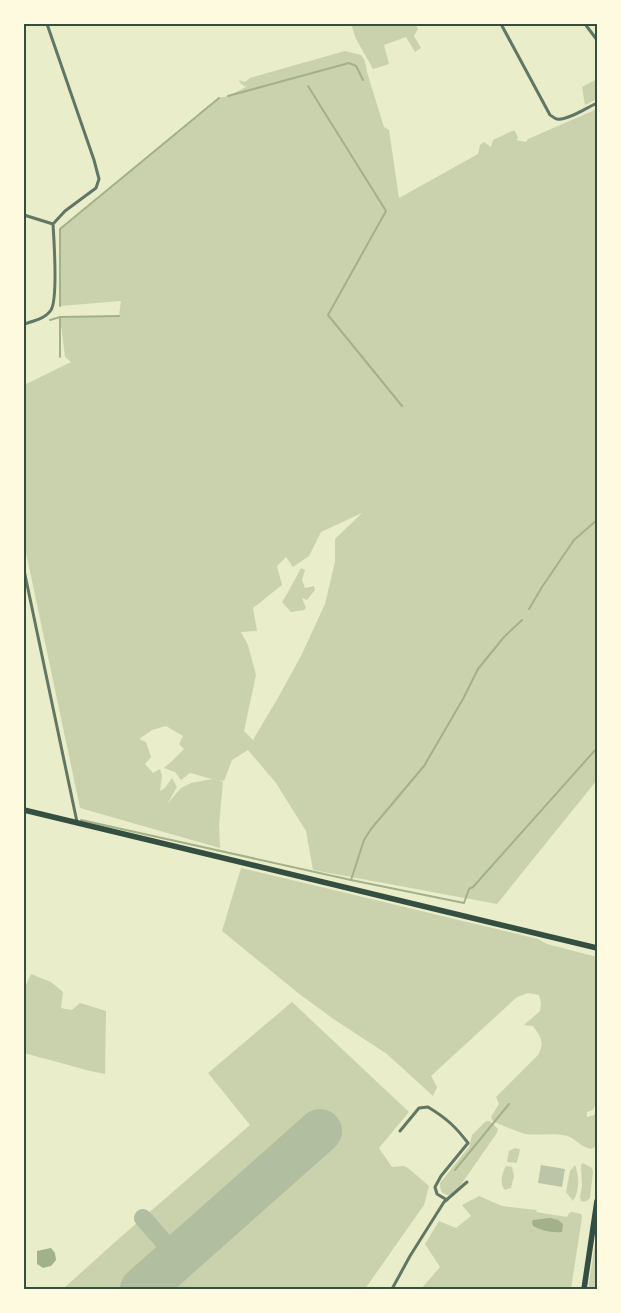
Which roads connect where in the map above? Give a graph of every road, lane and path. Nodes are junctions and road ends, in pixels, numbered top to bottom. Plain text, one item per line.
1 (47, 24) edge
2 (501, 24) edge
3 (585, 24) edge
4 (597, 40) edge
5 (597, 103) edge
6 (24, 215) edge
7 (53, 224) junction
8 (24, 324) edge
9 (24, 570) edge
10 (24, 810) edge
11 (77, 823) junction
12 (597, 948) edge
13 (400, 1131) dead end
14 (467, 1182) dead end
15 (446, 1200) junction
16 (597, 1201) edge
17 (392, 1289) edge
18 (584, 1289) edge

1 - 7 street
2 - 5 street
3 - 4 street
6 - 7 street
7 - 8 street
9 - 11 street
10 - 11 highway
11 - 12 highway
13 - 15 street
14 - 15 street
15 - 17 street
16 - 18 highway

